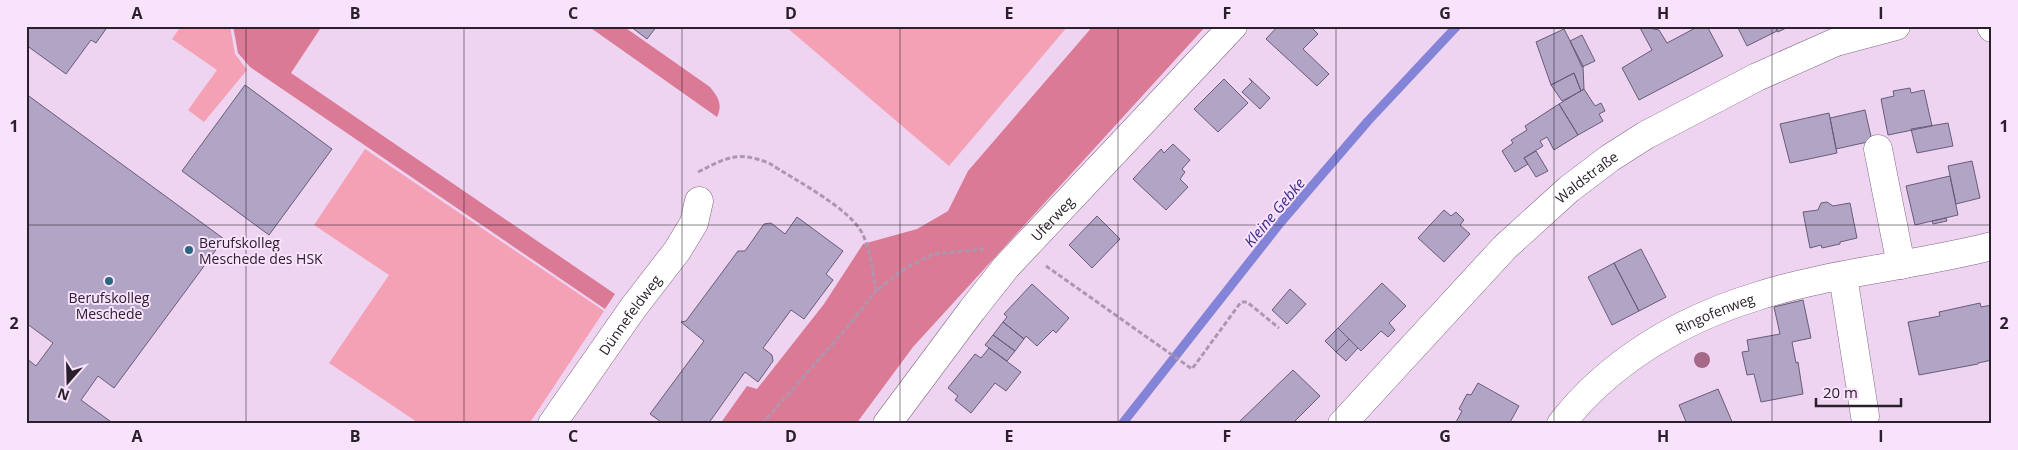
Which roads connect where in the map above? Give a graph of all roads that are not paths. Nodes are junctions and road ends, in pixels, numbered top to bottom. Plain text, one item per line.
1 (1232, 26) edge
2 (1896, 26) edge
3 (1878, 149) dead end
4 (699, 201) dead end
5 (1992, 246) edge
6 (1901, 264) junction
7 (1843, 276) junction
8 (1865, 416) dead end
9 (552, 424) edge
10 (887, 424) edge
11 (1342, 424) edge
12 (1561, 424) edge

1 - 10 street, Uferweg
2 - 11 street, Waldstraße
3 - 6 street
4 - 9 street, Dünnefeldweg
5 - 6 street, Ringofenweg
6 - 7 street, Ringofenweg
7 - 8 street
7 - 12 street, Ringofenweg

